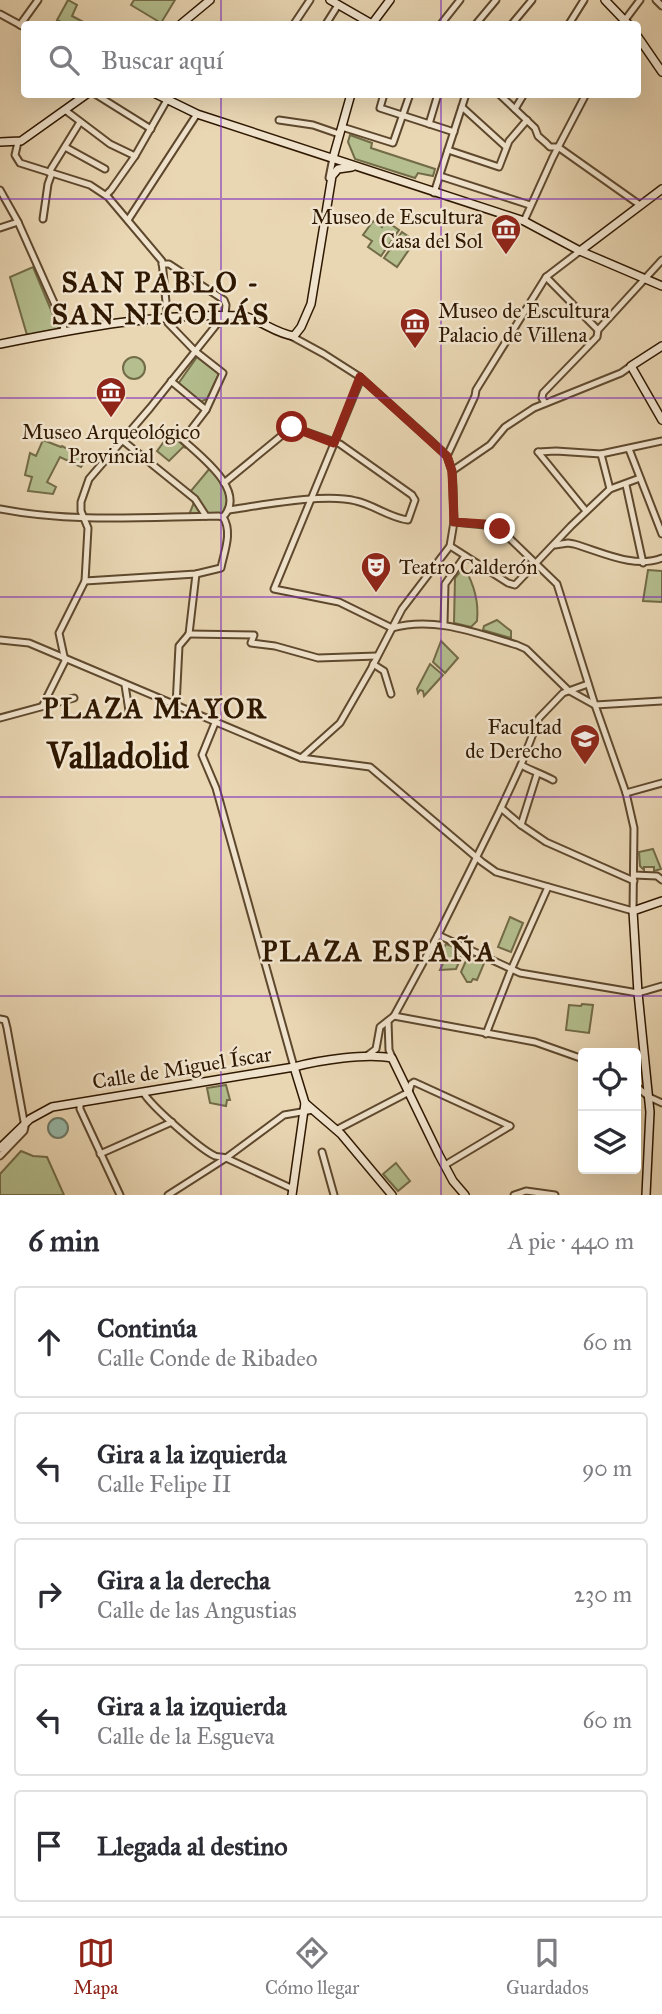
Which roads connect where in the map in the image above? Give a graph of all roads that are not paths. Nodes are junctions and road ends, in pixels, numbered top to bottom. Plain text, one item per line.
1 (38, 0) edge
2 (210, 0) edge
3 (310, 0) edge
4 (330, 0) edge
5 (390, 0) edge
6 (460, 0) edge
7 (496, 0) edge
8 (532, 0) edge
9 (584, 0) edge
10 (605, 0) edge
11 (640, 0) edge
12 (656, 0) edge
13 (338, 5) junction
14 (662, 6) edge
15 (0, 14) edge
16 (25, 21) edge
17 (185, 21) edge
18 (296, 21) edge
19 (328, 21) edge
20 (367, 21) edge
21 (374, 21) edge
22 (443, 21) edge
23 (478, 21) edge
24 (514, 21) edge
25 (571, 21) edge
26 (623, 21) edge
27 (626, 21) edge
28 (21, 25) edge
29 (641, 41) edge
30 (662, 72) edge
31 (82, 98) edge
32 (101, 98) edge
33 (163, 98) edge
34 (350, 98) edge
35 (383, 98) edge
36 (409, 98) edge
37 (437, 98) edge
38 (465, 98) edge
39 (503, 98) edge
40 (522, 98) edge
41 (584, 98) edge
42 (167, 100) junction
43 (462, 107) junction
44 (515, 109) junction
45 (65, 110) junction
46 (197, 114) junction
47 (403, 116) junction
48 (279, 120) dead end
49 (527, 120) junction
50 (80, 122) junction
51 (429, 124) junction
52 (151, 129) junction
53 (454, 132) junction
54 (339, 134) junction
55 (0, 142) edge
56 (18, 142) junction
57 (65, 147) junction
58 (506, 147) junction
59 (558, 147) junction
60 (448, 150) junction
61 (135, 156) junction
62 (333, 158) junction
63 (353, 166) junction
64 (105, 169) dead end
65 (51, 173) junction
66 (332, 176) junction
67 (440, 176) junction
68 (662, 189) edge
69 (0, 190) edge
70 (434, 193) junction
71 (106, 195) junction
72 (530, 205) junction
73 (640, 205) junction
74 (43, 219) dead end
75 (128, 220) junction
76 (524, 221) junction
77 (18, 222) junction
78 (0, 228) edge
79 (580, 251) junction
80 (662, 260) edge
81 (162, 264) junction
82 (546, 276) junction
83 (644, 278) junction
84 (662, 286) edge
85 (312, 292) junction
86 (223, 316) junction
87 (167, 317) junction
88 (598, 330) junction
89 (64, 331) junction
90 (295, 337) junction
91 (0, 344) edge
92 (662, 346) edge
93 (194, 352) junction
94 (631, 366) junction
95 (360, 377) junction
96 (171, 381) junction
97 (545, 403) junction
98 (206, 410) junction
99 (662, 420) edge
100 (122, 440) junction
101 (662, 441) edge
102 (334, 443) junction
103 (629, 449) junction
104 (601, 454) junction
105 (447, 456) junction
106 (452, 471) junction
107 (640, 478) junction
108 (224, 483) junction
109 (626, 485) junction
110 (610, 489) junction
111 (311, 499) junction
112 (0, 509) edge
113 (229, 510) junction
114 (586, 511) junction
115 (206, 516) junction
116 (223, 517) junction
117 (84, 518) junction
118 (454, 522) junction
119 (571, 526) junction
120 (662, 534) edge
121 (574, 544) junction
122 (555, 545) junction
123 (450, 546) junction
124 (465, 556) junction
125 (662, 558) edge
126 (643, 563) junction
127 (537, 564) junction
128 (196, 574) junction
129 (85, 581) junction
130 (402, 608) junction
131 (444, 624) junction
132 (405, 625) junction
133 (392, 628) junction
134 (189, 634) junction
135 (0, 640) edge
136 (377, 656) junction
137 (65, 658) junction
138 (373, 664) junction
139 (588, 684) junction
140 (125, 685) junction
141 (568, 690) junction
142 (390, 691) dead end
143 (592, 695) junction
144 (74, 698) dead end
145 (584, 698) junction
146 (662, 701) edge
147 (43, 705) junction
148 (595, 705) junction
149 (176, 706) junction
150 (129, 711) dead end
151 (0, 718) edge
152 (215, 723) junction
153 (301, 758) junction
154 (521, 765) junction
155 (537, 774) junction
156 (553, 780) dead end
157 (662, 783) edge
158 (626, 793) junction
159 (501, 808) junction
160 (521, 825) junction
161 (477, 857) junction
162 (634, 878) junction
163 (662, 880) edge
164 (548, 887) junction
165 (662, 901) edge
166 (633, 911) junction
167 (438, 935) junction
168 (511, 970) junction
169 (662, 986) edge
170 (638, 993) junction
171 (394, 1016) junction
172 (2, 1019) edge
173 (388, 1021) junction
174 (486, 1034) junction
175 (362, 1057) junction
176 (578, 1057) edge
177 (392, 1058) junction
178 (294, 1067) junction
179 (641, 1090) edge
180 (409, 1091) junction
181 (143, 1092) junction
182 (649, 1097) junction
183 (662, 1102) edge
184 (77, 1103) junction
185 (308, 1108) junction
186 (22, 1112) junction
187 (38, 1113) junction
188 (172, 1122) junction
189 (25, 1124) junction
190 (339, 1132) junction
191 (0, 1148) edge
192 (321, 1153) dead end
193 (100, 1154) junction
194 (0, 1156) edge
195 (226, 1158) junction
196 (444, 1165) junction
197 (292, 1192) edge
198 (120, 1195) edge
199 (169, 1195) edge
200 (334, 1195) edge
201 (392, 1195) edge
202 (465, 1195) edge
203 (514, 1195) edge
204 (549, 1195) edge
205 (555, 1195) edge
206 (646, 1195) edge

1 - 16 street
2 - 17 street
3 - 18 street
4 - 13 street
5 - 21 street
6 - 22 street
7 - 23 street
8 - 24 street
9 - 25 street
10 - 26 street
11 - 27 street
12 - 14 street
13 - 19 street
13 - 20 street
15 - 28 street
29 - 30 street
31 - 45 street
32 - 52 street
33 - 42 street
34 - 54 street
35 - 47 street
36 - 47 street
37 - 51 street
38 - 43 street
39 - 44 street
40 - 44 street
41 - 59 street
42 - 46 street
42 - 52 street
43 - 53 street
43 - 58 street
44 - 49 street
45 - 50 street
45 - 56 street
46 - 62 street
46 - 75 street
47 - 51 street
47 - 54 street
48 - 54 street
49 - 58 street
49 - 59 street
50 - 57 street
50 - 61 street
51 - 53 street
52 - 61 street
53 - 60 street
54 - 62 street
54 - 63 street
55 - 56 street
56 - 65 street
57 - 64 street
57 - 65 street
58 - 60 street
59 - 72 street
59 - 73 street
60 - 67 street
61 - 71 street
62 - 63 street
62 - 66 street
62 - 85 street
63 - 66 street
63 - 70 street
65 - 71 street
65 - 74 street
66 - 85 street
67 - 70 street
67 - 72 street
68 - 73 street
69 - 77 street
70 - 76 street
71 - 75 street
72 - 76 street
73 - 79 street
75 - 81 street
76 - 79 street
77 - 78 street
77 - 89 street
79 - 82 street
79 - 83 street
80 - 83 street
81 - 86 street
81 - 87 street
82 - 88 street
82 - 105 street
83 - 84 street
83 - 88 street
85 - 90 street
86 - 87 street
86 - 90 street
86 - 93 street
87 - 89 street
87 - 93 street
88 - 97 street
89 - 91 street
90 - 95 street
92 - 94 street
93 - 96 street
93 - 98 street
94 - 97 street
94 - 99 street
95 - 102 street
95 - 105 street
96 - 98 street
96 - 100 street
97 - 106 street
98 - 108 street
100 - 115 street
100 - 117 street
101 - 103 street
102 - 108 street
102 - 111 street
102 - 111 street
103 - 104 street
103 - 107 street
104 - 110 street
104 - 114 street
105 - 106 street
106 - 118 street
107 - 109 street
107 - 120 street
108 - 113 street
109 - 110 street
109 - 126 street
110 - 114 street
111 - 113 street
111 - 133 street
112 - 117 street
113 - 116 street
114 - 119 street
115 - 116 street
115 - 117 street
116 - 128 street
117 - 129 street
118 - 123 street
118 - 127 street
119 - 121 street
119 - 122 street
121 - 122 street
121 - 126 street
122 - 127 street
123 - 124 street
123 - 130 street
124 - 127 street
124 - 131 street
125 - 126 street
127 - 139 street
128 - 129 street
128 - 134 street
129 - 137 street
130 - 132 street
130 - 133 street
131 - 132 street
131 - 141 street
132 - 133 street
133 - 136 street
134 - 136 street
134 - 149 street
135 - 137 street
136 - 138 street
137 - 140 street
137 - 147 street
138 - 142 street
138 - 153 street
139 - 141 street
139 - 143 street
140 - 149 street
140 - 150 street
141 - 145 street
141 - 154 street
143 - 145 street
143 - 148 street
144 - 147 street
145 - 148 street
146 - 148 street
147 - 151 street
148 - 158 street
149 - 152 street
152 - 153 street
152 - 178 street
153 - 161 street
154 - 155 street
154 - 159 street
155 - 156 street
155 - 160 street
157 - 158 street
158 - 162 street
159 - 160 street
159 - 161 street
160 - 162 street
161 - 164 street
161 - 167 street
162 - 163 street
162 - 166 street
164 - 166 street
164 - 168 street
165 - 166 street
166 - 170 street
167 - 168 street
167 - 171 street
168 - 170 street
168 - 174 street
169 - 170 street
170 - 182 street
171 - 173 street
171 - 174 street
172 - 186 street
173 - 175 street
173 - 177 street
174 - 176 street
175 - 177 street, Calle de Miguel Íscar
175 - 178 street, Calle de Miguel Íscar
177 - 180 street
178 - 181 street, Calle de Miguel Íscar
178 - 185 street
179 - 182 street
180 - 190 street
180 - 196 street
180 - 196 street
181 - 184 street, Calle de Miguel Íscar
181 - 188 street
182 - 183 street
182 - 206 street
184 - 187 street, Calle de Miguel Íscar
184 - 193 street
185 - 190 street
185 - 195 street
185 - 197 street
186 - 187 street
186 - 189 street
187 - 189 street
188 - 193 street
188 - 195 street
189 - 191 street
189 - 194 street
190 - 201 street
192 - 200 street
193 - 198 street
195 - 197 street
195 - 199 street
196 - 202 street
203 - 204 street
204 - 205 street

